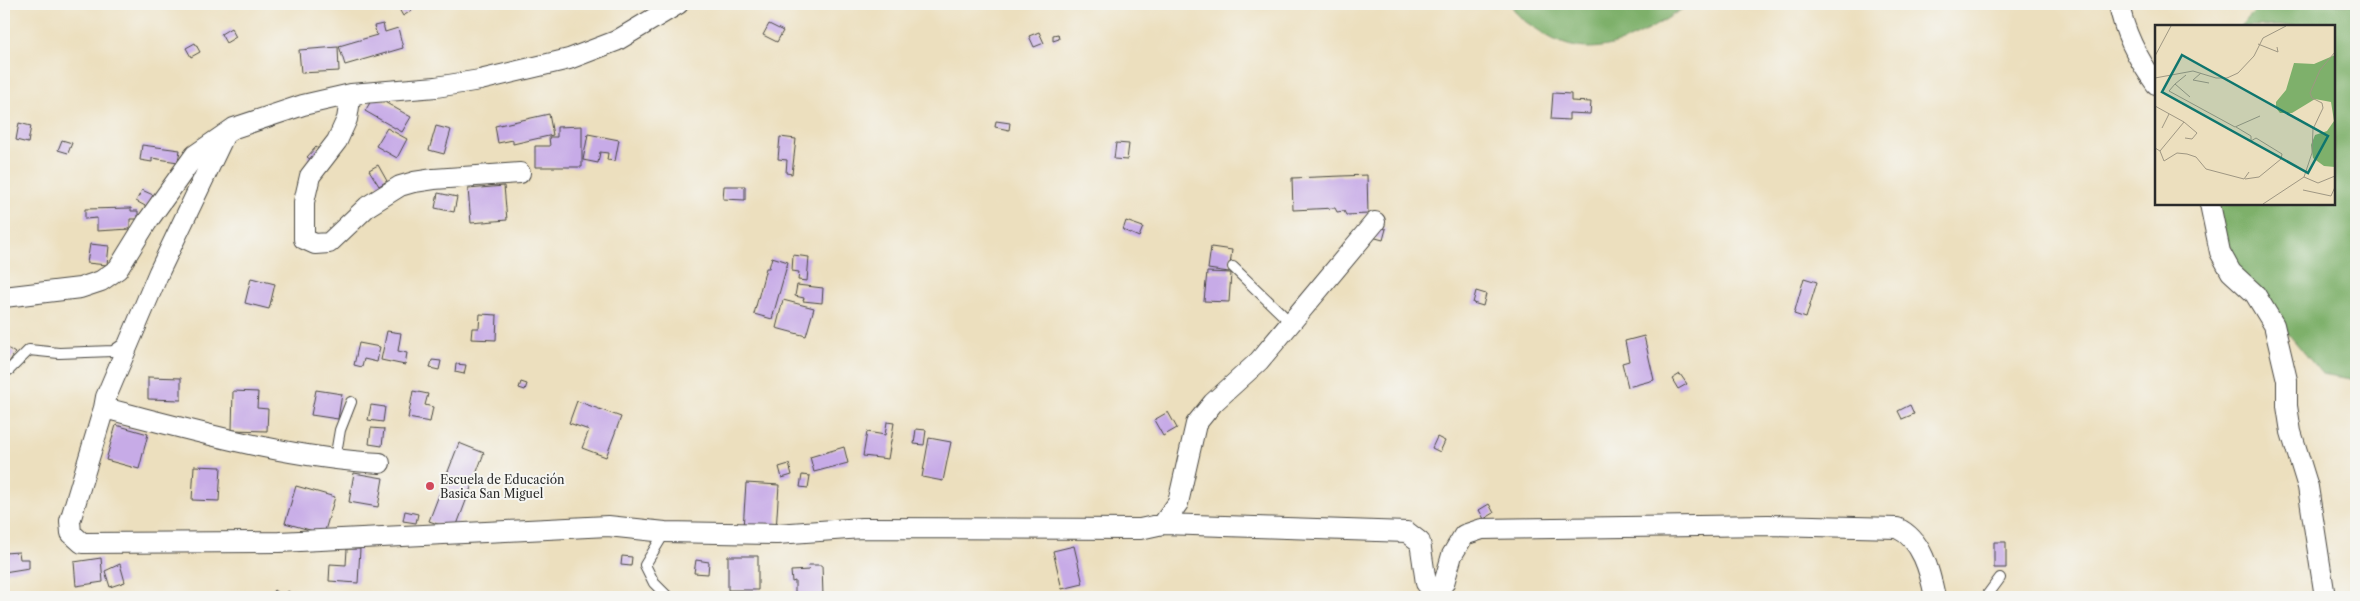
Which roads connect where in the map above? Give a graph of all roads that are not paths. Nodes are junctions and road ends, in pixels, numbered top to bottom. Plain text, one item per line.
1 (678, 4) edge
2 (2119, 4) edge
3 (2155, 83) edge
4 (351, 94) junction
5 (225, 134) junction
6 (520, 173) dead end
7 (2210, 205) edge
8 (1374, 222) dead end
9 (1233, 267) dead end
10 (4, 297) edge
11 (1292, 324) junction
12 (129, 340) junction
13 (9, 370) dead end
14 (350, 402) dead end
15 (104, 408) junction
16 (335, 459) junction
17 (380, 463) dead end
18 (1163, 524) junction
19 (665, 532) junction
20 (2000, 578) dead end
21 (668, 597) edge
22 (1935, 597) edge
23 (1986, 597) edge
24 (2325, 597) edge

1 - 4 street
2 - 3 street
4 - 5 street
4 - 6 street
5 - 10 street
5 - 12 street
7 - 24 street
8 - 11 street
9 - 11 lane
11 - 18 street
12 - 13 lane
12 - 15 street
14 - 16 lane
15 - 16 street
15 - 19 street
16 - 17 street
18 - 19 street
18 - 22 street
19 - 21 lane
20 - 23 lane

